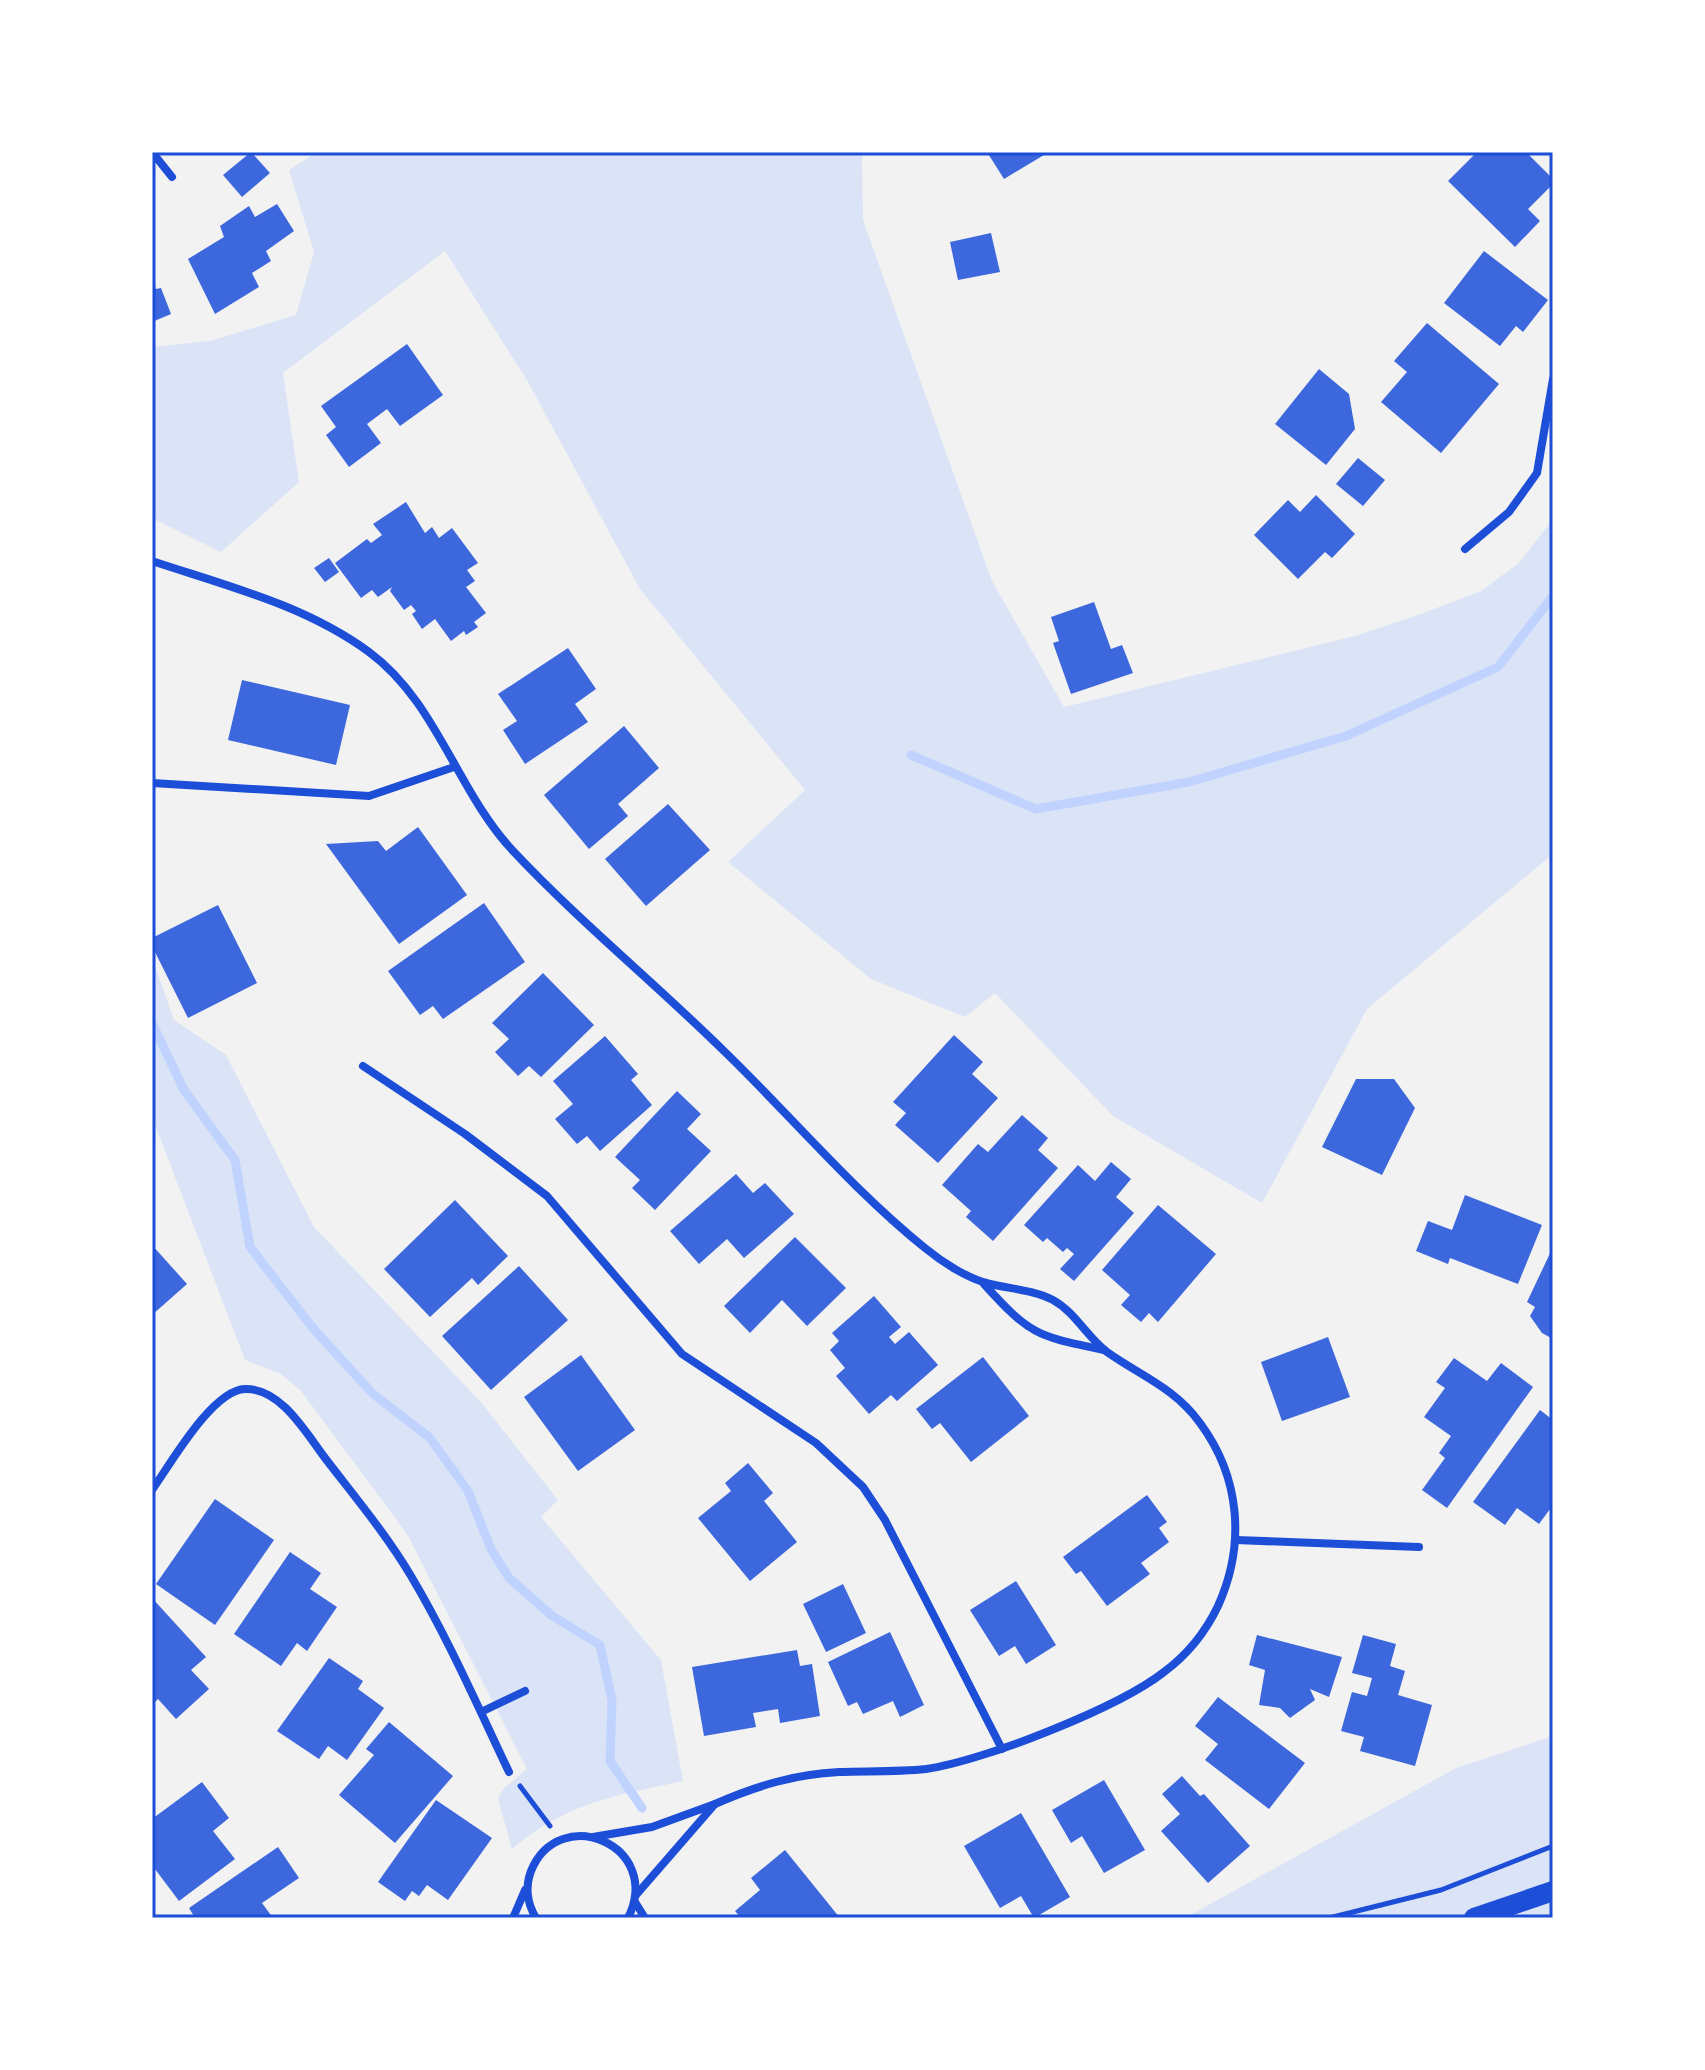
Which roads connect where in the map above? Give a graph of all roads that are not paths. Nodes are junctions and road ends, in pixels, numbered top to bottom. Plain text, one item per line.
1 (152, 152) edge
2 (172, 177) dead end
3 (1553, 379) edge
4 (1465, 549) dead end
5 (152, 561) edge
6 (454, 767) junction
7 (152, 783) edge
8 (363, 1066) dead end
9 (983, 1283) junction
10 (1105, 1350) junction
11 (152, 1490) edge
12 (1236, 1540) junction
13 (1419, 1547) dead end
14 (525, 1691) dead end
15 (481, 1712) junction
16 (1002, 1749) junction
17 (509, 1772) road end
18 (715, 1804) junction
19 (593, 1837) junction
20 (529, 1877) junction
21 (1553, 1891) edge
22 (636, 1898) junction
23 (513, 1918) edge
24 (536, 1918) edge
25 (628, 1918) edge
26 (645, 1918) edge
27 (1474, 1918) edge

1 - 2 street
3 - 4 street
5 - 6 street
6 - 7 street
6 - 9 street
8 - 16 street
9 - 10 street
9 - 10 street
10 - 12 street
11 - 15 street
12 - 13 street
12 - 16 street
14 - 15 street
15 - 17 street
16 - 18 street
18 - 19 street
18 - 22 street
19 - 20 street
19 - 22 street
20 - 23 street
20 - 24 street
21 - 27 main road
22 - 25 street
22 - 26 street

